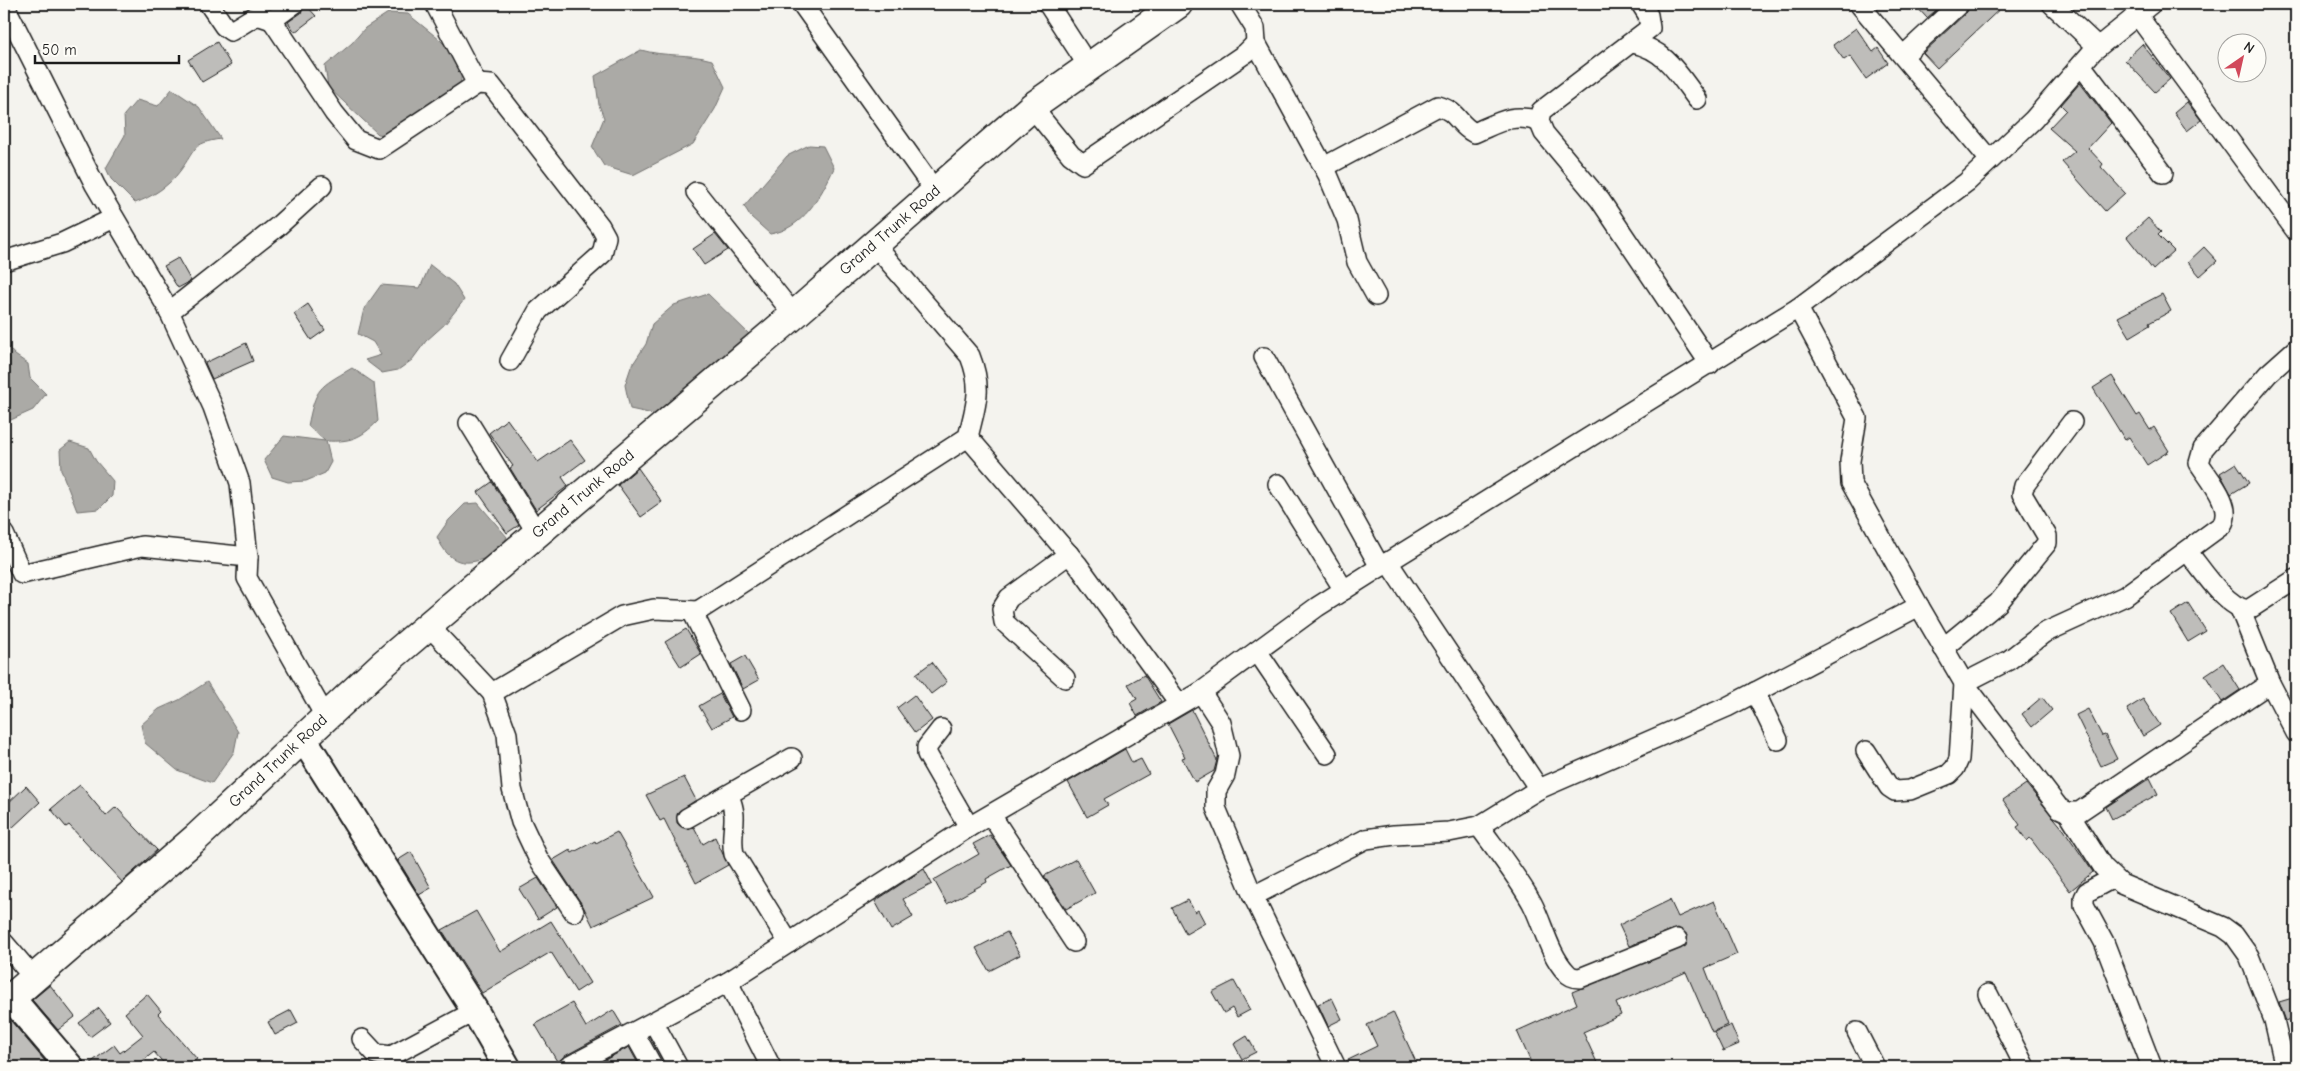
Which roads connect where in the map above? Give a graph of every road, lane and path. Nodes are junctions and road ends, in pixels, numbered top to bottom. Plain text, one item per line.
1 (4, 4) edge
2 (209, 4) edge
3 (294, 4) edge
4 (435, 4) edge
5 (802, 4) edge
6 (1048, 4) edge
7 (1178, 4) edge
8 (1240, 4) edge
9 (1641, 4) edge
10 (1859, 4) edge
11 (1959, 4) edge
12 (2052, 4) edge
13 (2152, 4) edge
14 (2138, 16) junction
15 (272, 20) junction
16 (1256, 43) junction
17 (1633, 43) junction
18 (2098, 47) junction
19 (1903, 56) junction
20 (2081, 65) junction
21 (1089, 67) junction
22 (477, 84) junction
23 (1697, 99) dead end
24 (1032, 107) junction
25 (1539, 121) junction
26 (1989, 159) junction
27 (1324, 167) junction
28 (2163, 173) dead end
29 (322, 186) dead end
30 (935, 191) junction
31 (696, 192) dead end
32 (114, 218) junction
33 (2296, 231) edge
34 (874, 244) junction
35 (4, 261) edge
36 (1376, 296) dead end
37 (1798, 308) junction
38 (169, 312) junction
39 (794, 315) junction
40 (2296, 349) edge
41 (1264, 357) dead end
42 (510, 361) dead end
43 (1710, 364) junction
44 (2072, 422) dead end
45 (470, 423) dead end
46 (968, 438) junction
47 (1278, 484) dead end
48 (537, 533) junction
49 (4, 534) edge
50 (2188, 551) junction
51 (1069, 554) junction
52 (248, 557) junction
53 (1384, 564) junction
54 (2296, 579) edge
55 (1344, 590) junction
56 (1918, 606) junction
57 (2240, 609) junction
58 (692, 611) junction
59 (428, 625) junction
60 (1943, 648) junction
61 (1258, 651) junction
62 (1065, 678) dead end
63 (1964, 683) junction
64 (2270, 684) junction
65 (1201, 692) junction
66 (1755, 692) junction
67 (492, 693) junction
68 (1179, 704) junction
69 (741, 710) dead end
70 (326, 716) junction
71 (941, 730) dead end
72 (2296, 733) edge
73 (303, 738) junction
74 (1778, 740) dead end
75 (1866, 751) dead end
76 (1327, 754) dead end
77 (792, 758) dead end
78 (1538, 789) junction
79 (729, 796) junction
80 (2068, 812) junction
81 (992, 815) junction
82 (687, 818) dead end
83 (1479, 826) junction
84 (969, 828) junction
85 (2114, 878) junction
86 (1253, 896) junction
87 (574, 912) dead end
88 (1678, 938) dead end
89 (1074, 942) dead end
90 (4, 943) edge
91 (790, 943) junction
92 (34, 978) junction
93 (728, 982) junction
94 (1988, 994) dead end
95 (7, 1001) edge
96 (475, 1011) junction
97 (654, 1023) junction
98 (1857, 1032) dead end
99 (634, 1033) junction
100 (362, 1039) dead end
101 (70, 1067) edge
102 (507, 1067) edge
103 (568, 1067) edge
104 (653, 1067) edge
105 (678, 1067) edge
106 (771, 1067) edge
107 (1336, 1067) edge
108 (1875, 1067) edge
109 (2025, 1067) edge
110 (2152, 1067) edge
111 (2286, 1067) edge

1 - 32 street
2 - 15 street
3 - 15 street
4 - 22 street
5 - 30 street
6 - 21 street
7 - 21 main road, Grand Trunk Road
8 - 16 street
9 - 17 street
10 - 19 street
11 - 19 street
12 - 18 street
13 - 14 street
14 - 18 street
14 - 33 street
15 - 22 street
16 - 24 street
16 - 27 street
17 - 23 street
17 - 25 street
18 - 20 street
19 - 26 street
20 - 26 street
20 - 28 street
21 - 24 main road, Grand Trunk Road
22 - 42 street
24 - 30 main road, Grand Trunk Road
25 - 27 street
25 - 43 street
26 - 37 street
27 - 36 street
29 - 38 street
30 - 34 main road, Grand Trunk Road
31 - 39 street
32 - 35 street
32 - 38 street
34 - 39 main road, Grand Trunk Road
34 - 46 street
37 - 43 street
37 - 56 street
38 - 52 street
39 - 48 main road, Grand Trunk Road
40 - 50 street
41 - 53 street
43 - 53 street
44 - 60 street
45 - 48 street
46 - 51 street
46 - 58 street
47 - 55 street
48 - 59 main road, Grand Trunk Road
49 - 52 street
50 - 57 street
50 - 63 street
51 - 62 street
51 - 68 street
52 - 70 street
53 - 55 street
53 - 78 street
54 - 57 street
55 - 61 street
56 - 60 street
56 - 66 street
57 - 64 street
58 - 67 street
58 - 69 street
59 - 67 street
59 - 70 main road, Grand Trunk Road
60 - 63 street
61 - 65 street
61 - 76 street
63 - 75 street
63 - 80 street
64 - 72 street
64 - 80 street
65 - 68 street
65 - 86 street
66 - 74 street
66 - 78 street
67 - 87 street
68 - 81 street
70 - 73 main road, Grand Trunk Road
71 - 84 street
73 - 92 main road, Grand Trunk Road
73 - 96 street
77 - 79 street
78 - 83 street
79 - 82 street
79 - 91 street
80 - 85 street
81 - 84 street
81 - 89 street
83 - 86 street
83 - 88 street
84 - 91 street
85 - 110 street
85 - 111 street
86 - 107 street
90 - 92 street
91 - 93 street
92 - 95 main road, Grand Trunk Road
93 - 97 street
93 - 106 street
94 - 109 street
95 - 101 street
96 - 100 street
96 - 102 street
97 - 99 street
97 - 105 street
98 - 108 street
99 - 103 street
99 - 104 street

